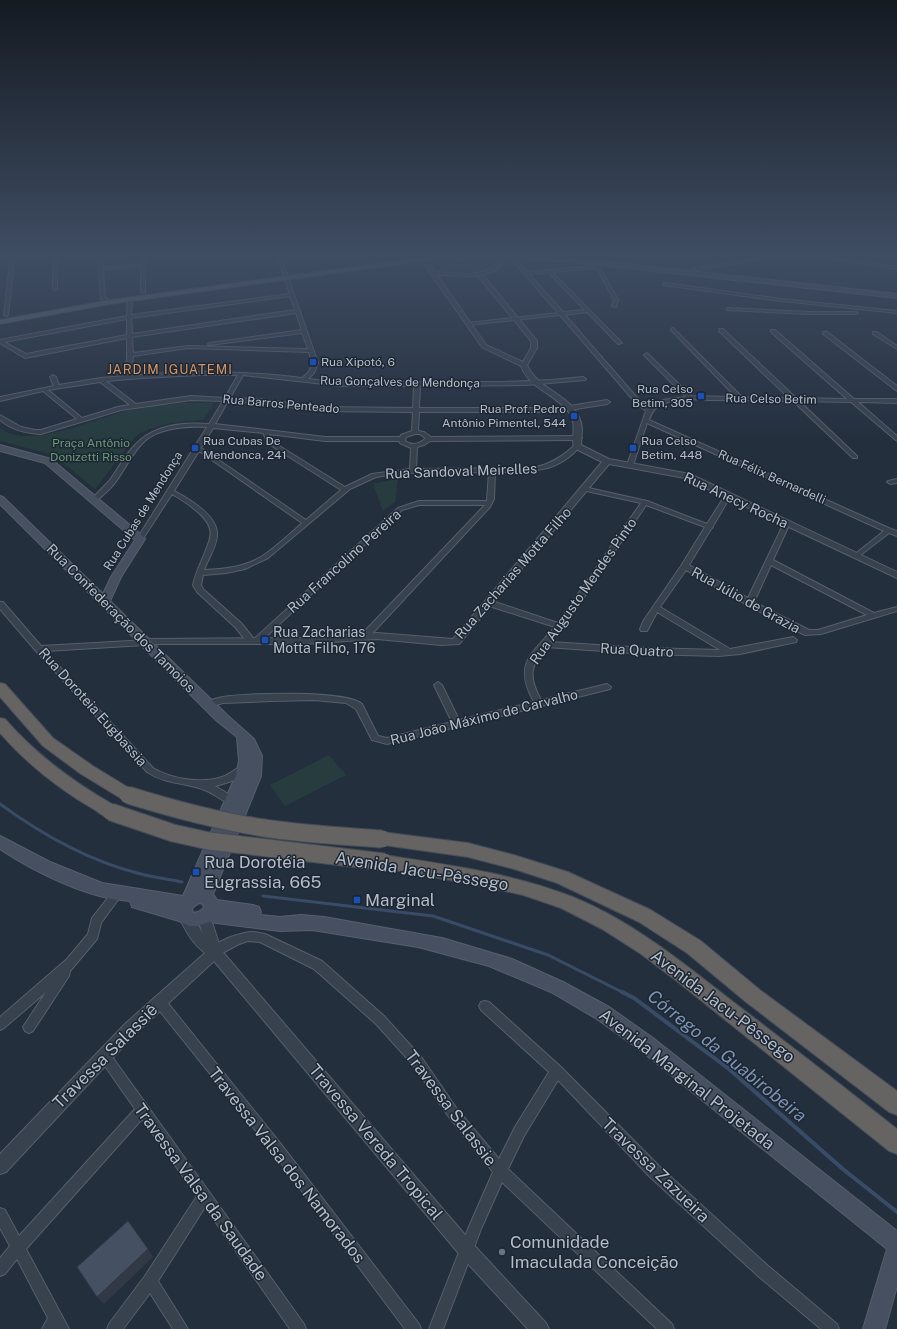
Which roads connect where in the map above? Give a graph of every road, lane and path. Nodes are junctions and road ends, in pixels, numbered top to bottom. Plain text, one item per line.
1 (34, 315) edge
2 (143, 315) edge
3 (276, 315) edge
4 (298, 315) edge
5 (462, 315) edge
6 (513, 315) edge
7 (550, 315) edge
8 (563, 315) edge
9 (592, 315) edge
10 (128, 317) junction
11 (516, 318) junction
12 (0, 322) edge
13 (468, 324) junction
14 (673, 329) dead end
15 (722, 330) dead end
16 (304, 331) junction
17 (773, 331) dead end
18 (825, 333) dead end
19 (875, 333) dead end
20 (129, 336) junction
21 (0, 341) edge
22 (620, 344) dead end
23 (188, 347) junction
24 (897, 348) edge
25 (311, 351) junction
26 (131, 355) junction
27 (647, 355) dead end
28 (528, 356) junction
29 (510, 359) junction
30 (524, 365) junction
31 (242, 373) junction
32 (128, 376) junction
33 (53, 377) dead end
34 (304, 379) junction
35 (583, 379) dead end
36 (101, 380) junction
37 (417, 384) junction
38 (539, 384) junction
39 (57, 386) junction
40 (43, 389) junction
41 (897, 389) edge
42 (0, 391) edge
43 (7, 397) junction
44 (690, 398) junction
45 (740, 398) junction
46 (0, 399) edge
47 (228, 399) junction
48 (796, 399) junction
49 (854, 400) junction
50 (897, 401) edge
51 (607, 402) dead end
52 (134, 405) junction
53 (570, 408) junction
54 (415, 410) junction
55 (649, 411) junction
56 (0, 417) edge
57 (81, 420) junction
58 (647, 421) junction
59 (211, 426) junction
60 (415, 432) junction
61 (266, 433) junction
62 (401, 439) junction
63 (429, 439) junction
64 (897, 439) edge
65 (578, 442) junction
66 (414, 446) junction
67 (0, 448) edge
68 (198, 448) junction
69 (855, 457) dead end
70 (607, 461) junction
71 (630, 466) junction
72 (413, 470) junction
73 (492, 470) junction
74 (897, 481) edge
75 (890, 482) dead end
76 (345, 490) junction
77 (584, 490) junction
78 (170, 491) junction
79 (728, 495) junction
80 (94, 500) junction
81 (490, 502) junction
82 (644, 502) junction
83 (2, 504) edge
84 (307, 523) junction
85 (787, 523) junction
86 (710, 527) junction
87 (889, 530) junction
88 (897, 534) edge
89 (140, 538) junction
90 (856, 556) junction
91 (770, 561) junction
92 (685, 566) junction
93 (199, 573) junction
94 (897, 575) edge
95 (105, 601) junction
96 (489, 603) junction
97 (750, 603) junction
98 (0, 604) edge
99 (656, 608) junction
100 (897, 609) edge
101 (874, 616) junction
102 (560, 626) junction
103 (644, 630) dead end
104 (365, 636) junction
105 (793, 640) dead end
106 (253, 641) junction
107 (145, 642) junction
108 (544, 644) junction
109 (39, 649) junction
110 (729, 652) junction
111 (438, 685) dead end
112 (607, 687) dead end
113 (0, 688) edge
114 (208, 704) junction
115 (539, 704) junction
116 (0, 723) edge
117 (457, 724) junction
118 (243, 737) junction
119 (244, 769) junction
120 (201, 785) junction
121 (232, 801) junction
122 (0, 842) edge
123 (121, 894) junction
124 (197, 909) junction
125 (215, 952) junction
126 (71, 963) junction
127 (159, 1001) junction
128 (484, 1006) dead end
129 (0, 1024) edge
130 (29, 1027) dead end
131 (104, 1055) junction
132 (557, 1071) junction
133 (897, 1104) edge
134 (142, 1110) junction
135 (897, 1143) edge
136 (0, 1166) edge
137 (499, 1170) junction
138 (205, 1196) junction
139 (0, 1215) edge
140 (897, 1244) edge
141 (18, 1247) junction
142 (466, 1249) junction
143 (897, 1250) edge
144 (0, 1269) edge
145 (150, 1281) junction
146 (56, 1326) edge
147 (114, 1329) edge
148 (181, 1329) edge
149 (299, 1329) edge
150 (414, 1329) edge
151 (436, 1329) edge
152 (540, 1329) edge
153 (667, 1329) edge
154 (832, 1329) edge
155 (874, 1329) edge

1 - 12 main road
2 - 10 street
3 - 20 street
4 - 16 street
5 - 13 street
6 - 11 street
7 - 11 street
8 - 55 street
9 - 22 street
10 - 20 street
10 - 21 street
11 - 13 street
11 - 28 street
13 - 29 street
14 - 45 street
15 - 48 street
16 - 23 street
16 - 25 street
17 - 49 street
18 - 41 street
19 - 24 street
20 - 21 street
20 - 26 street
23 - 25 street
23 - 26 street
25 - 34 street
26 - 32 street
27 - 44 street
28 - 29 street
28 - 30 street
29 - 30 street
30 - 38 street
31 - 32 street, Rua Gonçalves de Mendonça
31 - 34 street, Rua Gonçalves de Mendonça
31 - 47 street, Rua Cubas de Mendonça
32 - 36 street, Rua Gonçalves de Mendonça
33 - 39 street
34 - 37 street, Rua Gonçalves de Mendonça
35 - 38 street, Rua Gonçalves de Mendonça
36 - 39 street, Rua Gonçalves de Mendonça
36 - 52 street
37 - 38 street, Rua Gonçalves de Mendonça
37 - 54 street
38 - 53 street
39 - 40 street, Rua Gonçalves de Mendonça
40 - 43 street, Rua Gonçalves de Mendonça
40 - 57 street
42 - 43 street
43 - 46 street, Rua Gonçalves de Mendonça
44 - 45 street, Rua Celso Betim
44 - 55 street, Rua Celso Betim
45 - 48 street, Rua Celso Betim
47 - 52 street, Rua Barros Penteado
47 - 54 street, Rua Barros Penteado
47 - 59 street, Rua Cubas de Mendonça
48 - 49 street, Rua Celso Betim
48 - 69 street
49 - 50 street, Rua Celso Betim
49 - 64 street
51 - 53 street, Rua Barros Penteado
52 - 57 street, Rua Barros Penteado
53 - 54 street, Rua Barros Penteado
53 - 65 street
54 - 60 street
55 - 58 street
56 - 57 street, Rua Barros Penteado
58 - 71 street
58 - 87 street, Rua Félix Bernardelli
59 - 61 street
59 - 68 street, Rua Cubas de Mendonça
59 - 80 street
60 - 62 street
60 - 63 street
61 - 62 street
61 - 76 street
62 - 66 street
63 - 65 street
63 - 66 street
65 - 70 street, Rua Anecy Rocha
65 - 73 street, Rua Sandoval Meirelles
66 - 72 street
67 - 80 main road
68 - 78 street, Rua Cubas de Mendonça
68 - 84 street
70 - 71 street, Rua Anecy Rocha
70 - 77 street, Rua Zacharias Motta Filho
71 - 79 street, Rua Anecy Rocha
72 - 73 street, Rua Sandoval Meirelles
72 - 76 street, Rua Sandoval Meirelles
73 - 81 street
74 - 75 street
76 - 84 street, Rua Sandoval Meirelles
77 - 82 street
77 - 96 street, Rua Zacharias Motta Filho
78 - 89 street, Rua Cubas de Mendonça
78 - 93 street
79 - 85 street, Rua Anecy Rocha
79 - 86 street
80 - 89 main road
81 - 104 street
81 - 106 street, Rua Francolino Pereira
82 - 86 street
82 - 102 street, Rua Augusto Mendes Pinto
83 - 95 main road, Rua Confederação dos Tamoios
84 - 93 street, Rua Sandoval Meirelles
85 - 90 street, Rua Anecy Rocha
85 - 91 street
86 - 92 street
87 - 88 street, Rua Félix Bernardelli
87 - 90 street
89 - 95 main road, Rua Cubas de Mendonça
90 - 94 street, Rua Anecy Rocha
91 - 97 street
91 - 101 street
92 - 97 street, Rua Júlio de Grazia
92 - 99 street
93 - 106 street
95 - 107 main road, Rua Confederação dos Tamoios
96 - 102 street
96 - 104 street, Rua Zacharias Motta Filho
97 - 101 street, Rua Júlio de Grazia
98 - 109 street, Rua Doroteia Eugbassia
99 - 103 street
99 - 110 street
100 - 101 street
102 - 108 street, Rua Augusto Mendes Pinto
104 - 106 street, Rua Zacharias Motta Filho
105 - 110 street, Rua Quatro
106 - 107 street, Rua Zacharias Motta Filho
107 - 109 street, Rua Zacharias Motta Filho
107 - 114 main road, Rua Confederação dos Tamoios
108 - 110 street, Rua Quatro
108 - 115 street, Rua Augusto Mendes Pinto
109 - 120 street, Rua Doroteia Eugbassia
111 - 117 street
112 - 115 street, Rua João Máximo de Carvalho
113 - 133 highway, Avenida Jacu-Pêssego, bridge
114 - 117 street, Rua João Máximo de Carvalho
114 - 118 main road, Rua Confederação dos Tamoios
115 - 117 street, Rua João Máximo de Carvalho
116 - 135 highway, Avenida Jacu-Pêssego, bridge
118 - 119 main road
118 - 124 main road, Rua Confederação dos Tamoios
119 - 120 street, Rua Doroteia Eugbassia
119 - 121 main road
120 - 121 street, Rua Doroteia Eugbassia
121 - 124 main road
122 - 123 main road, Avenida Marginal Projetada
123 - 124 main road, Avenida Marginal Projetada
123 - 126 street
124 - 125 street, Travessa Vereda Tropical
124 - 140 main road, Avenida Marginal Projetada
125 - 127 street, Travessa Salassiê
125 - 137 street, Travessa Salassie
125 - 142 street, Travessa Vereda Tropical
126 - 129 street
126 - 130 street
127 - 131 street, Travessa Salassiê
127 - 150 street, Travessa Valsa dos Namorados
128 - 132 street, Travessa Zazueira
131 - 134 street, Travessa Valsa da Saudade
131 - 136 street, Travessa Salassiê
132 - 137 street
132 - 154 street, Travessa Zazueira
134 - 138 street, Travessa Valsa da Saudade
134 - 141 street
137 - 142 street
137 - 153 street, Travessa Salassie
138 - 145 street
138 - 149 street, Travessa Valsa da Saudade
139 - 141 street
141 - 144 street
141 - 146 street
142 - 151 street
142 - 152 street, Travessa Vereda Tropical
143 - 155 main road
145 - 147 street
145 - 148 street

